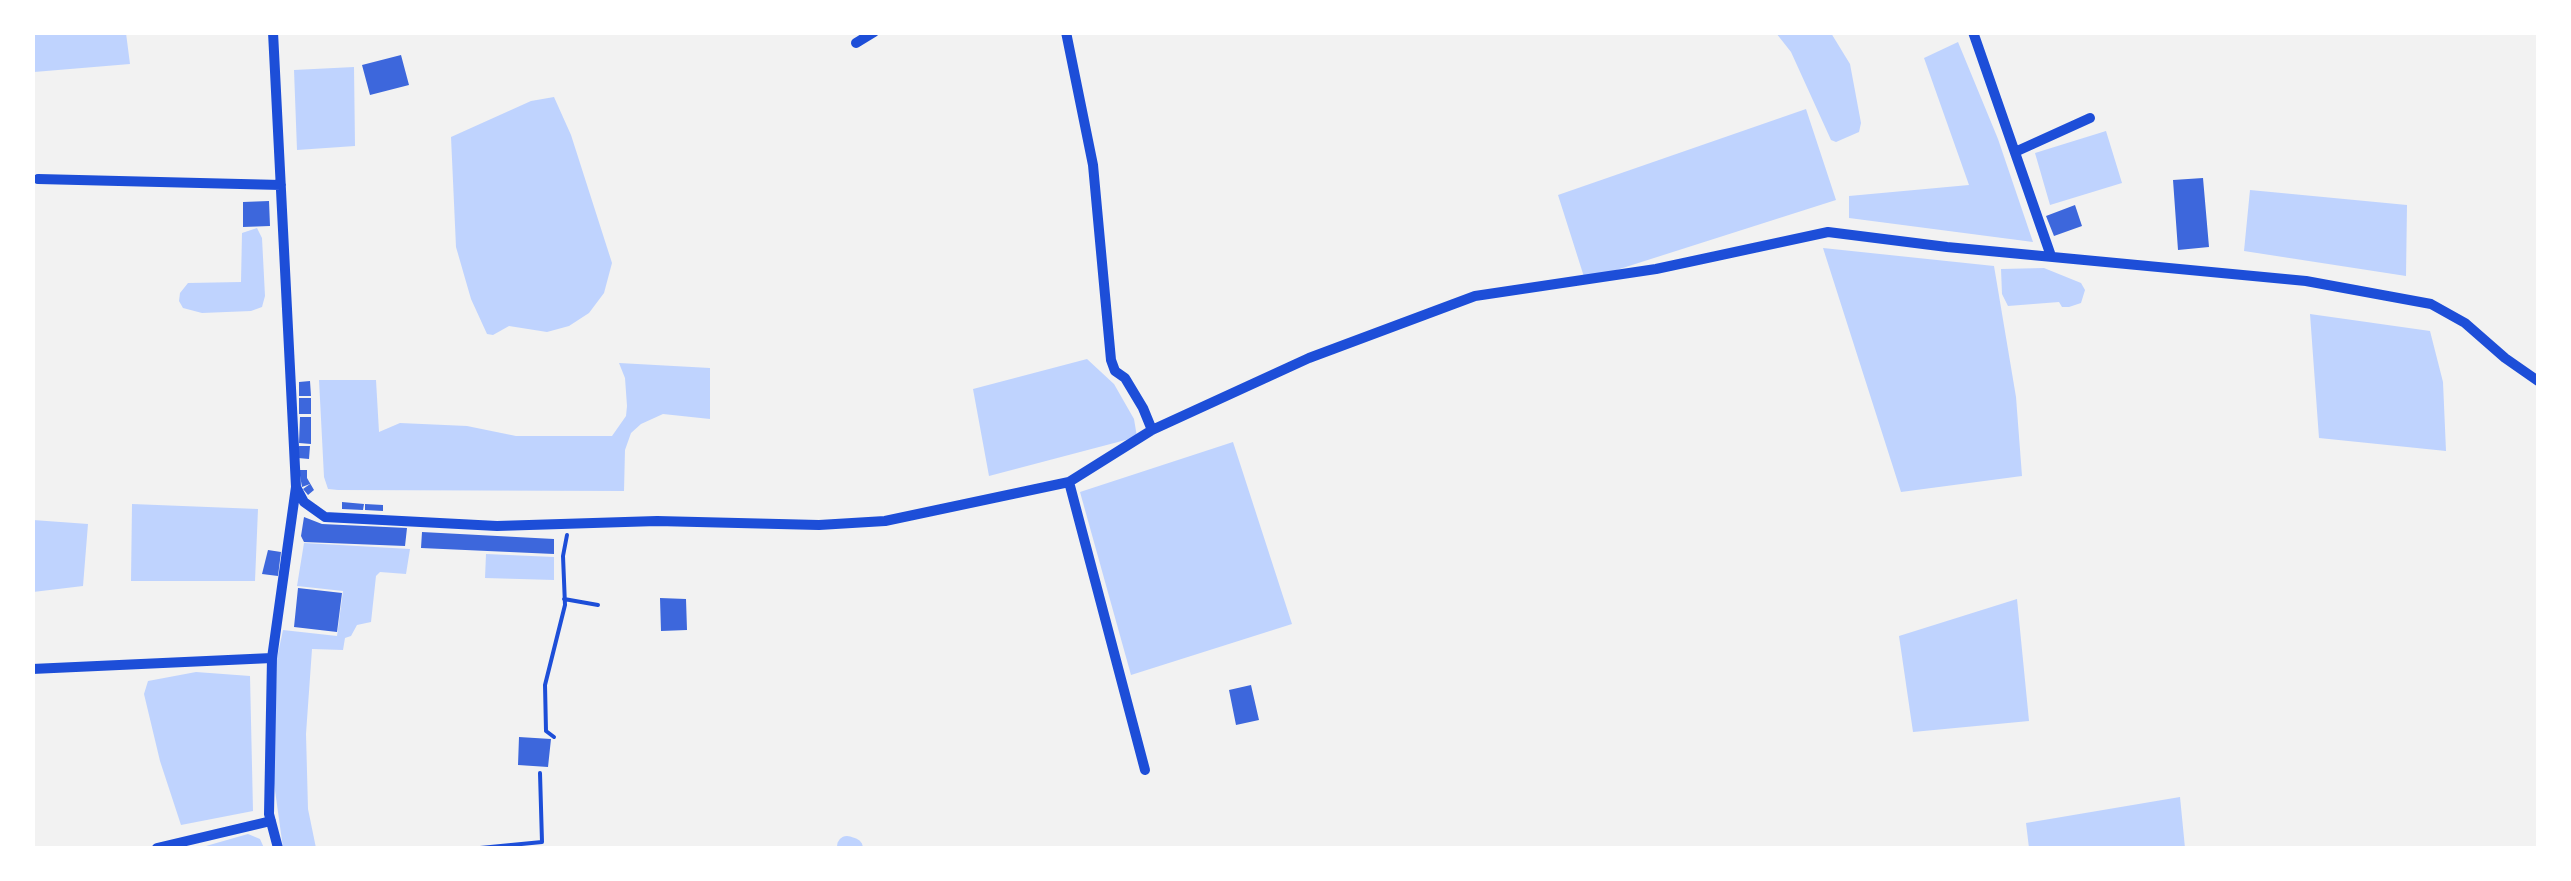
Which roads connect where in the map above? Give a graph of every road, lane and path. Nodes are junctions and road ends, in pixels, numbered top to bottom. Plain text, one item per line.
1 (273, 32) edge
2 (874, 32) edge
3 (1066, 32) edge
4 (1974, 32) edge
5 (856, 44) dead end
6 (2090, 118) dead end
7 (2015, 152) junction
8 (38, 179) dead end
9 (281, 185) junction
10 (2051, 256) junction
11 (2538, 382) edge
12 (1152, 430) junction
13 (1070, 482) junction
14 (296, 487) junction
15 (569, 526) junction
16 (564, 598) junction
17 (598, 604) dead end
18 (272, 658) junction
19 (32, 669) edge
20 (554, 736) dead end
21 (1144, 770) dead end
22 (540, 773) dead end
23 (271, 821) junction
24 (157, 848) edge
25 (278, 848) edge
26 (480, 848) edge

1 - 9 street
2 - 5 street
3 - 12 street
4 - 7 street
6 - 7 street
7 - 10 street
8 - 9 street
9 - 14 street
10 - 11 street
10 - 12 street
12 - 13 street
13 - 15 street
13 - 21 street
14 - 15 street
14 - 18 street
15 - 16 path
16 - 17 path
16 - 20 path
18 - 19 street
18 - 23 street
22 - 26 path
23 - 24 street
23 - 25 street

